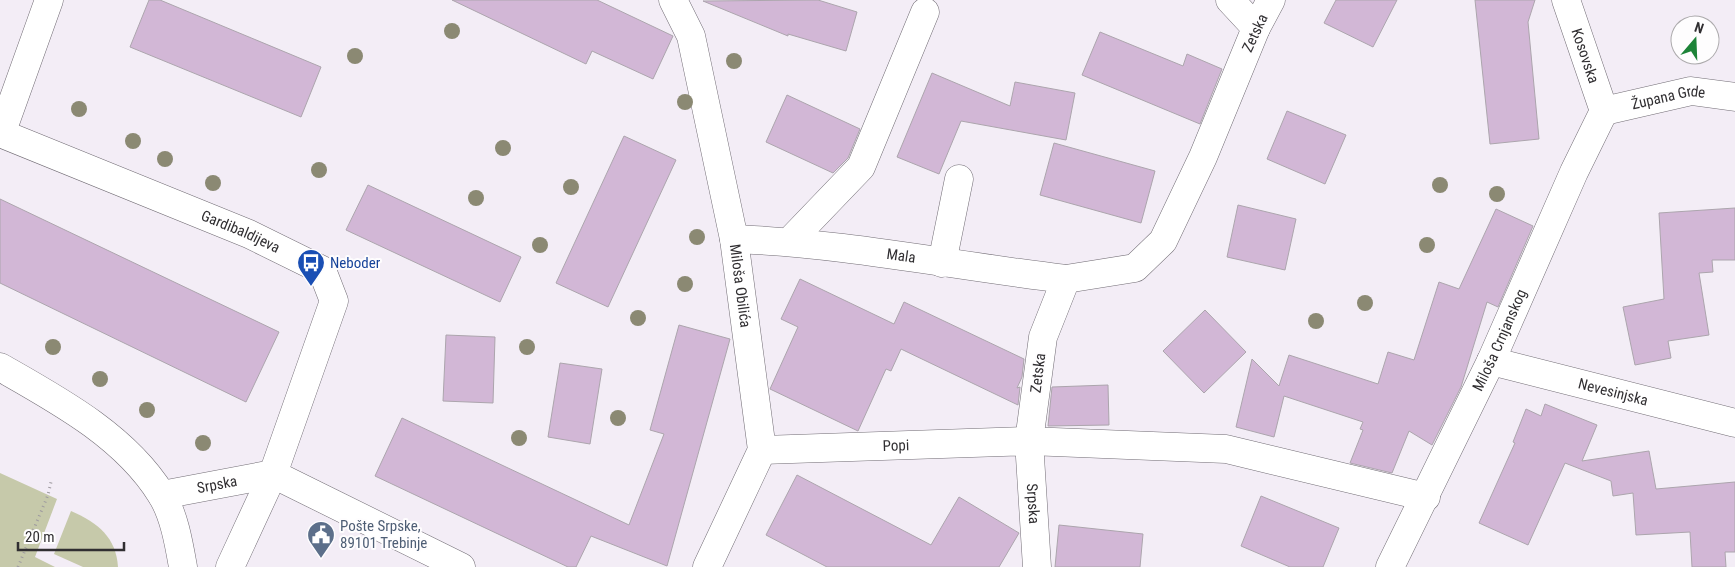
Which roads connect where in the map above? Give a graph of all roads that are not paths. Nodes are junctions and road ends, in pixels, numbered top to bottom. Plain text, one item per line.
1 (49, 0) edge
2 (673, 0) edge
3 (1230, 0) edge
4 (1270, 0) edge
5 (1566, 0) edge
6 (925, 12) dead end
7 (1256, 28) junction
8 (1735, 97) edge
9 (1604, 110) junction
10 (0, 134) edge
11 (959, 179) dead end
12 (734, 239) junction
13 (790, 241) junction
14 (942, 264) junction
15 (1066, 279) junction
16 (1491, 361) junction
17 (0, 367) edge
18 (1735, 423) edge
19 (1029, 441) junction
20 (762, 450) junction
21 (273, 474) junction
22 (162, 495) junction
23 (1426, 497) junction
24 (183, 567) edge
25 (230, 567) edge
26 (461, 567) edge
27 (707, 567) edge
28 (1037, 567) edge
29 (1390, 567) edge

1 - 10 street
2 - 12 street, Miloša Obilića
3 - 7 street
4 - 7 street, Zetska
5 - 9 street, Kosovska
6 - 13 street
7 - 15 street, Zetska
8 - 9 street, Župana Grde
9 - 16 street, Miloša Crnjanskog
10 - 21 street, Gardibaldijeva
11 - 14 street
12 - 13 street, Mala
12 - 20 street, Miloša Obilića
13 - 14 street, Mala
14 - 15 street, Mala
15 - 19 street, Zetska
16 - 18 street, Nevesinjska
16 - 23 street, Miloša Crnjanskog
17 - 22 street
19 - 20 street, Popi
19 - 23 street
19 - 28 street, Srpska
20 - 27 street
21 - 22 street, Srpska
21 - 25 street, Gardibaldijeva
21 - 26 street
22 - 24 street
23 - 29 street, Miloša Crnjanskog

